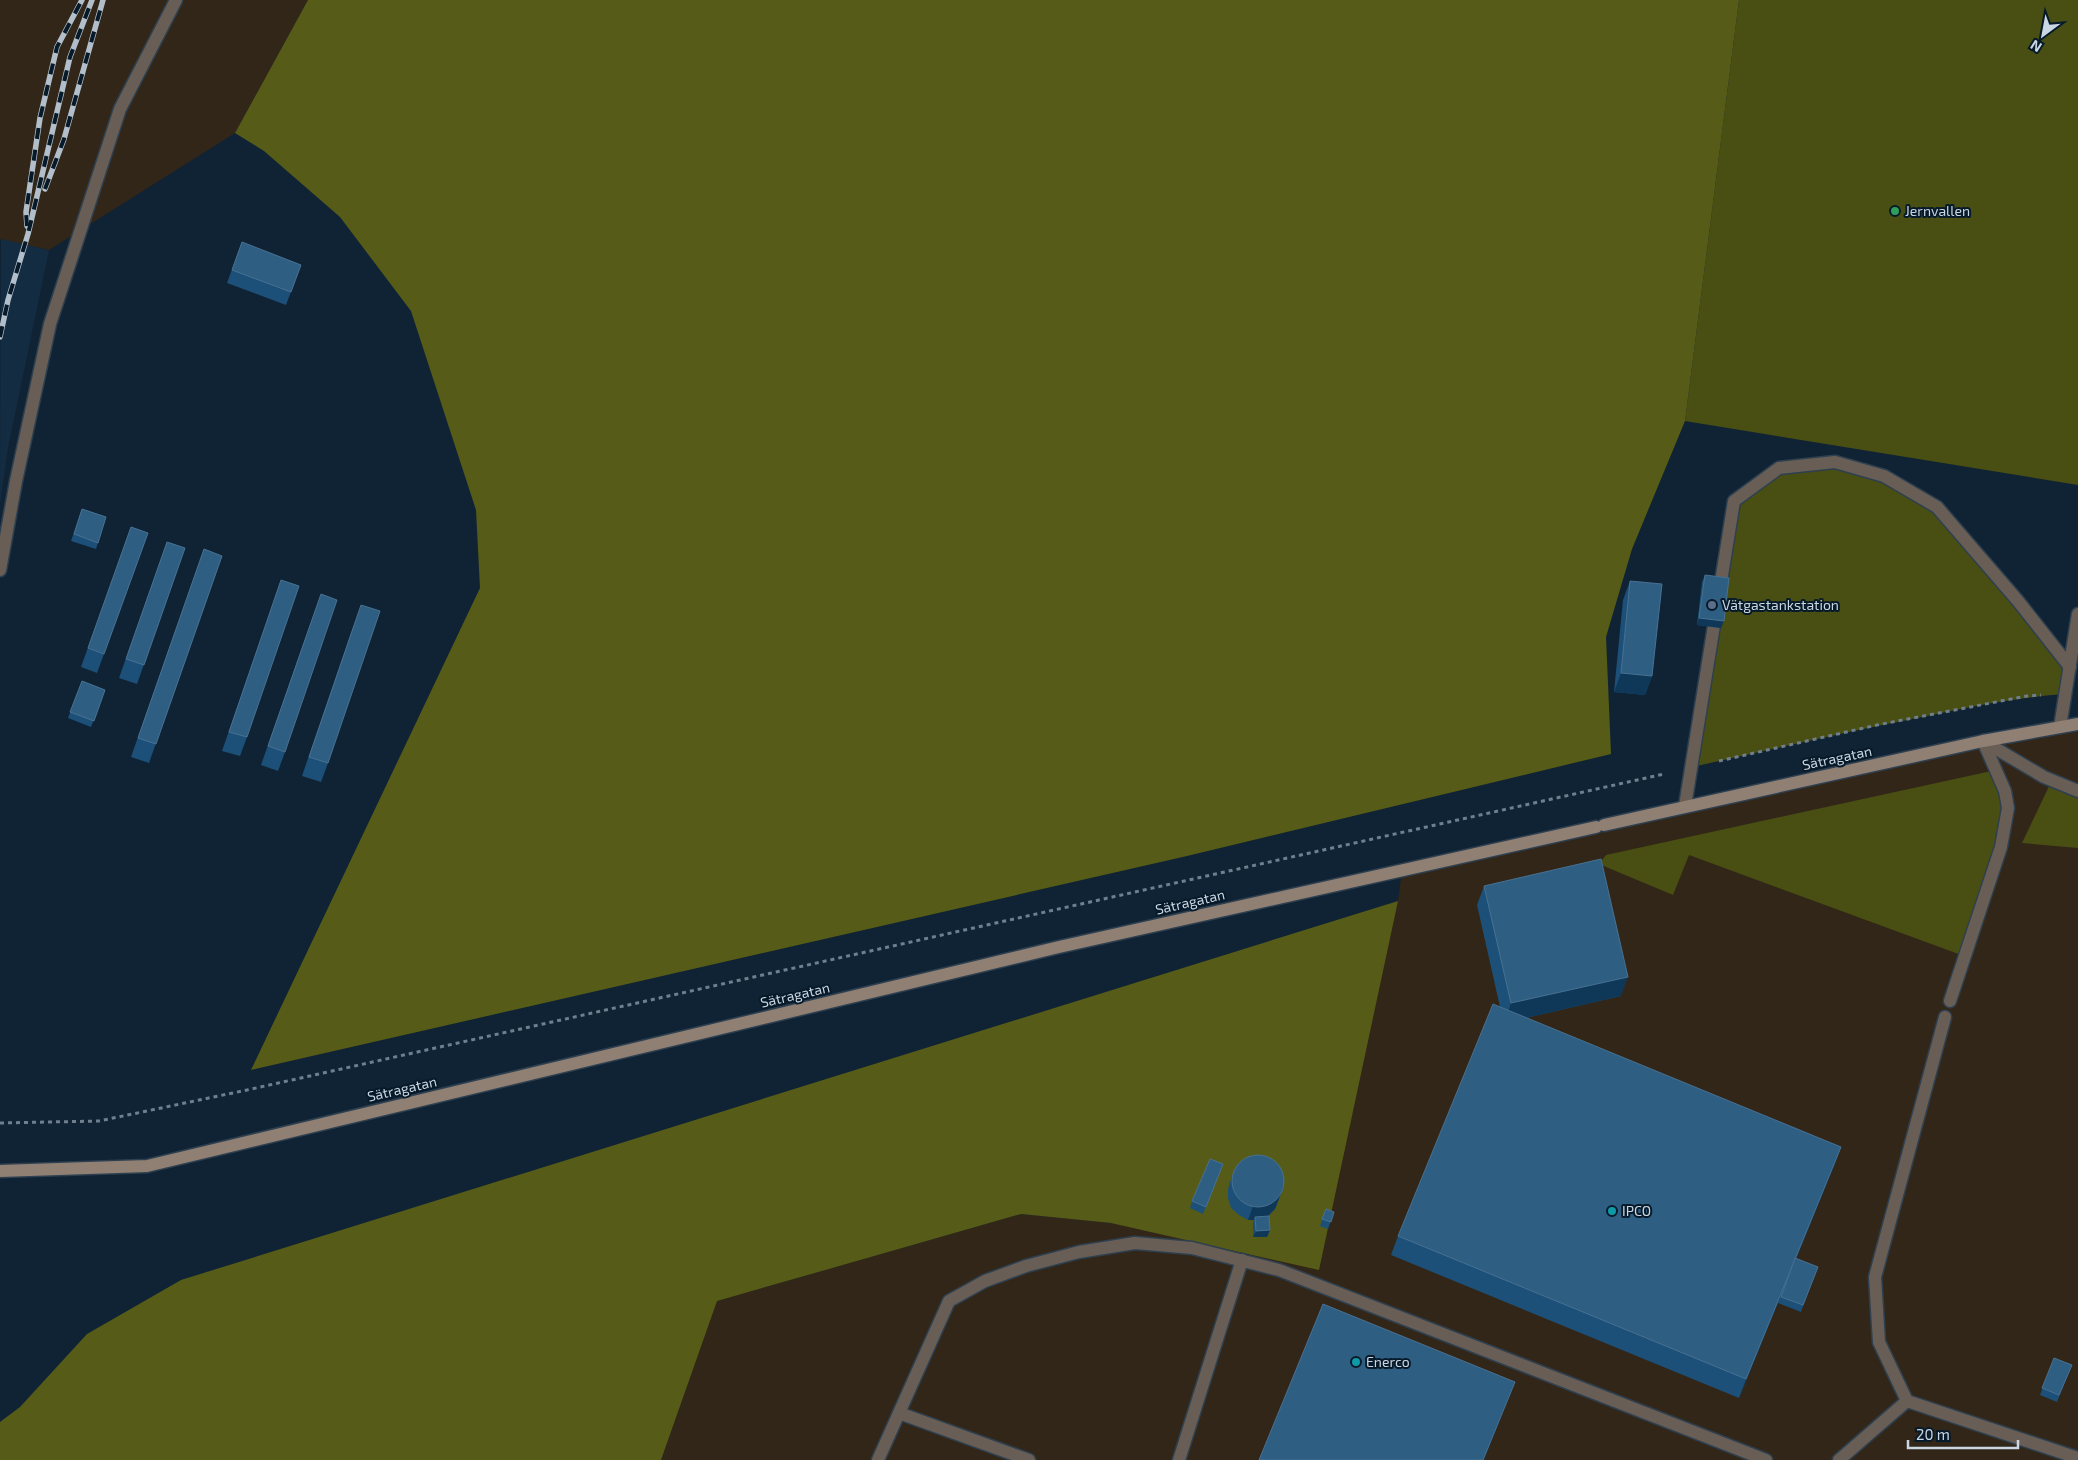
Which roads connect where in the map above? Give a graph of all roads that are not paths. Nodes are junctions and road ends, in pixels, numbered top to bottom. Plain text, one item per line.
1 (176, 0) edge
2 (0, 570) edge
3 (2078, 614) edge
4 (2070, 667) junction
5 (2078, 724) edge
6 (2060, 727) junction
7 (1984, 741) junction
8 (2078, 791) edge
9 (1685, 806) junction
10 (1950, 1001) dead end
11 (1945, 1017) dead end
12 (0, 1171) edge
13 (1242, 1260) junction
14 (1908, 1401) junction
15 (899, 1412) junction
16 (2078, 1458) edge
17 (878, 1460) edge
18 (1029, 1460) edge
19 (1179, 1460) edge
20 (1766, 1460) edge
21 (1839, 1460) edge

1 - 2 street
3 - 4 street
4 - 6 street
4 - 9 street
5 - 6 street, Sätragatan
6 - 7 street, Sätragatan
7 - 8 street
7 - 9 street, Sätragatan
7 - 10 street
9 - 12 street, Sätragatan
11 - 14 street
13 - 15 street
13 - 19 street
13 - 20 street
14 - 16 street
14 - 21 street
15 - 17 street
15 - 18 street

